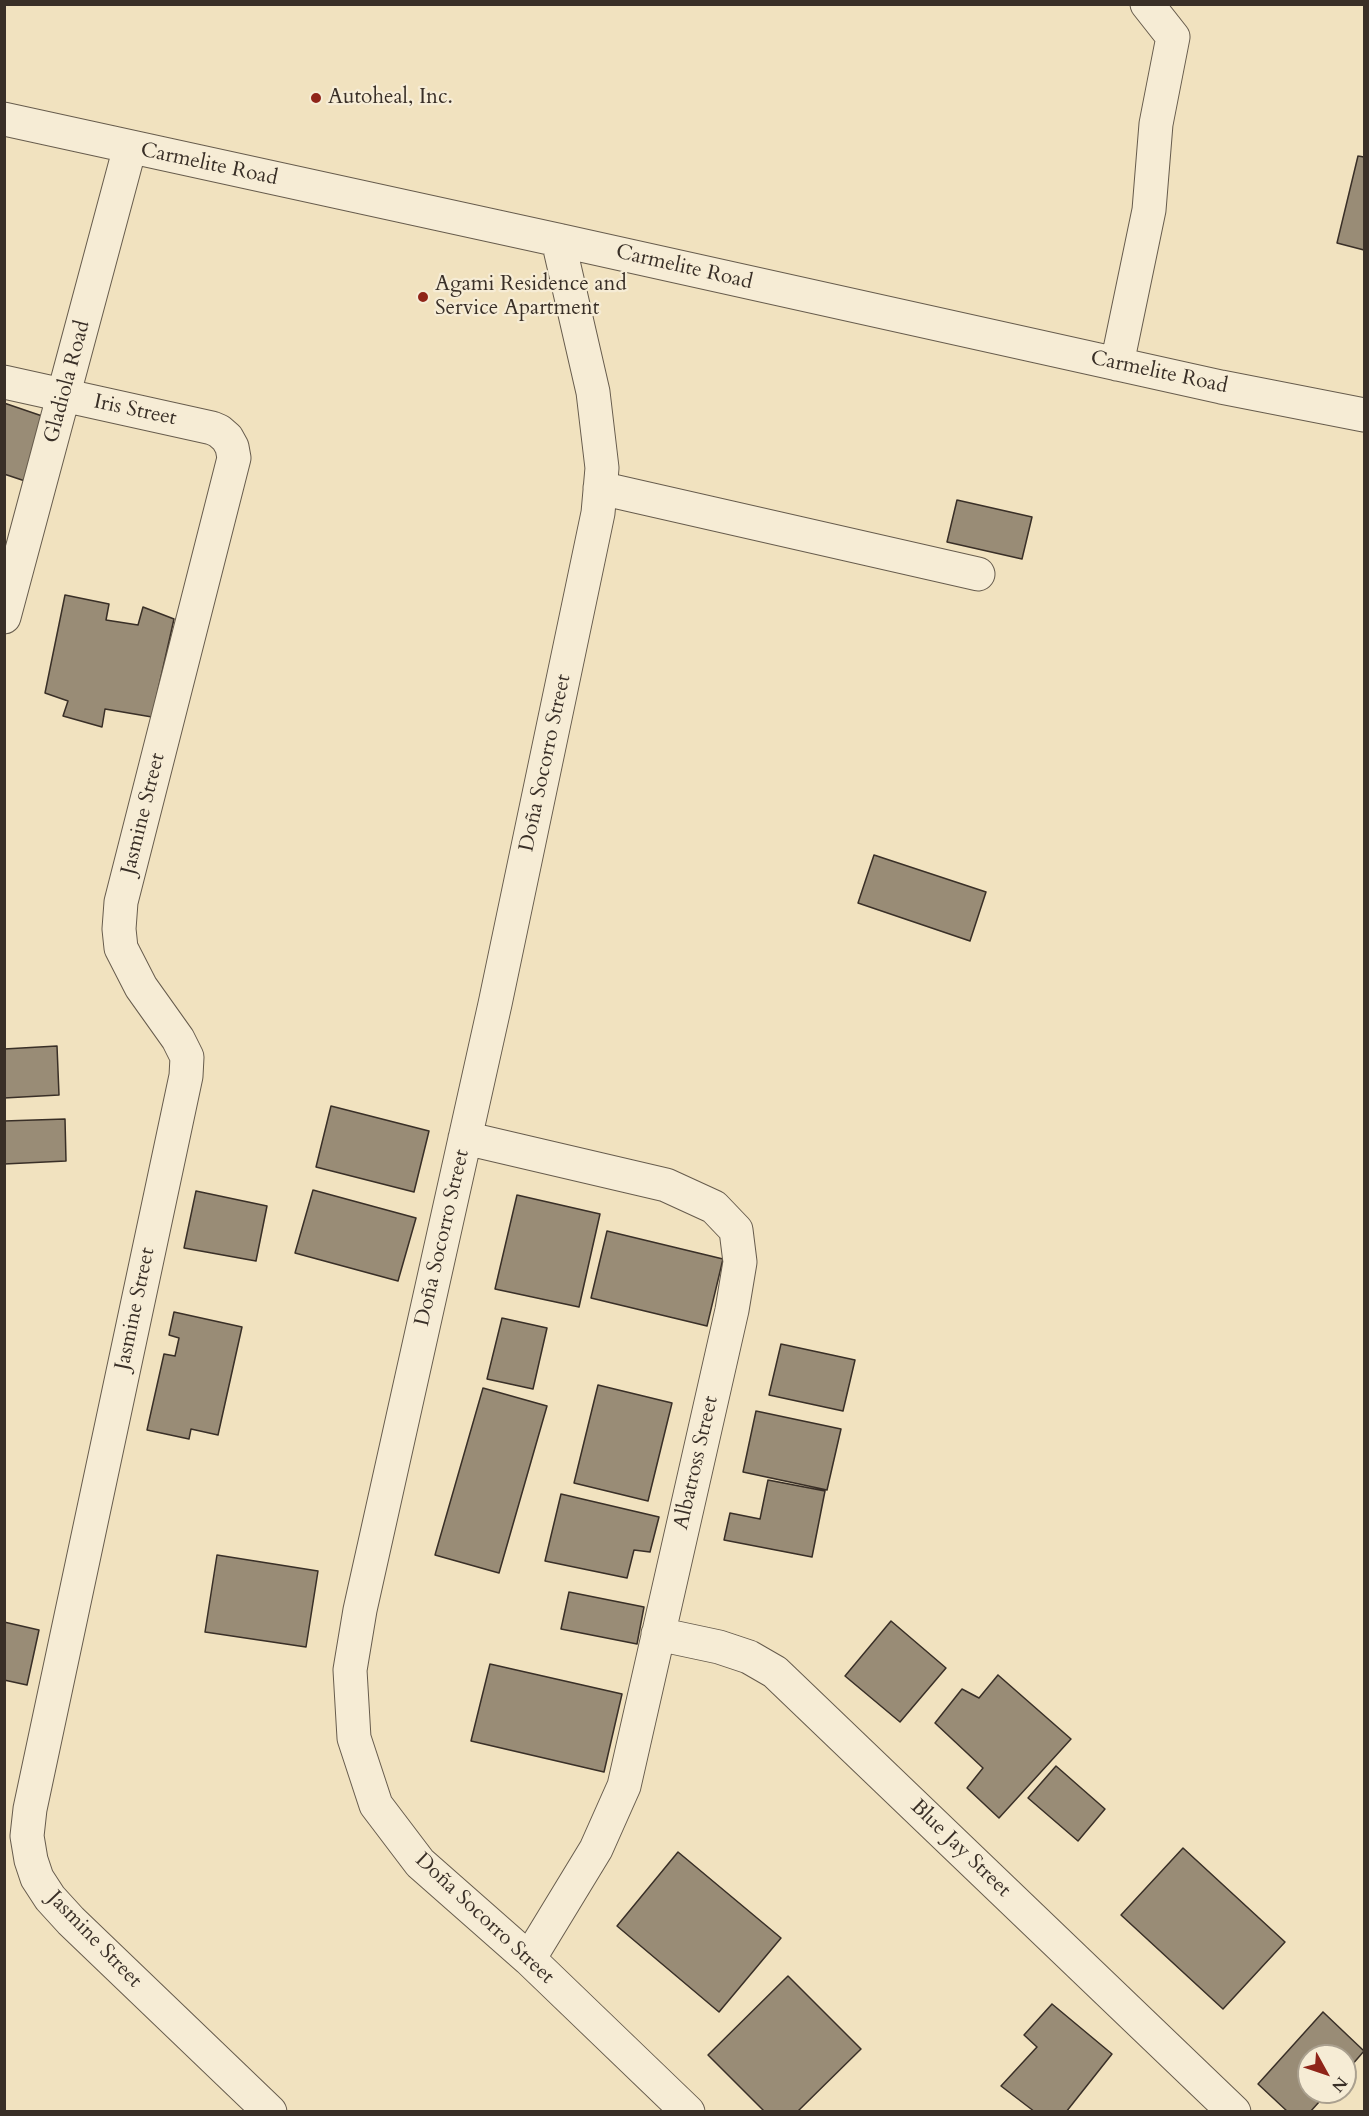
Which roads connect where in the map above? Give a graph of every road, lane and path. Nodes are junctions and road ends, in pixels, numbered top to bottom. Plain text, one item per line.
1 (1147, 4) edge
2 (4, 119) edge
3 (130, 147) junction
4 (558, 240) junction
5 (1117, 364) junction
6 (4, 382) edge
7 (64, 395) junction
8 (1365, 415) edge
9 (227, 438) joint
10 (600, 488) junction
11 (978, 574) dead end
12 (6, 604) edge
13 (465, 1138) junction
14 (658, 1634) junction
15 (17, 1806) edge
16 (528, 1959) junction
17 (270, 2112) edge
18 (688, 2112) edge
19 (1234, 2112) edge

1 - 5 street
2 - 3 street, Carmelite Road
3 - 4 street, Carmelite Road
3 - 7 street, Gladiola Road
4 - 5 street, Carmelite Road
4 - 10 street, Doña Socorro Street
5 - 8 street, Carmelite Road
6 - 7 street, Iris Street
7 - 9 street, Iris Street
7 - 12 street, Gladiola Road
9 - 15 street, Jasmine Street
10 - 11 street
10 - 13 street, Doña Socorro Street
13 - 14 street, Albatross Street
13 - 16 street, Doña Socorro Street
14 - 16 street, Albatross Street
14 - 19 street, Blue Jay Street
15 - 17 street, Jasmine Street
16 - 18 street, Doña Socorro Street

